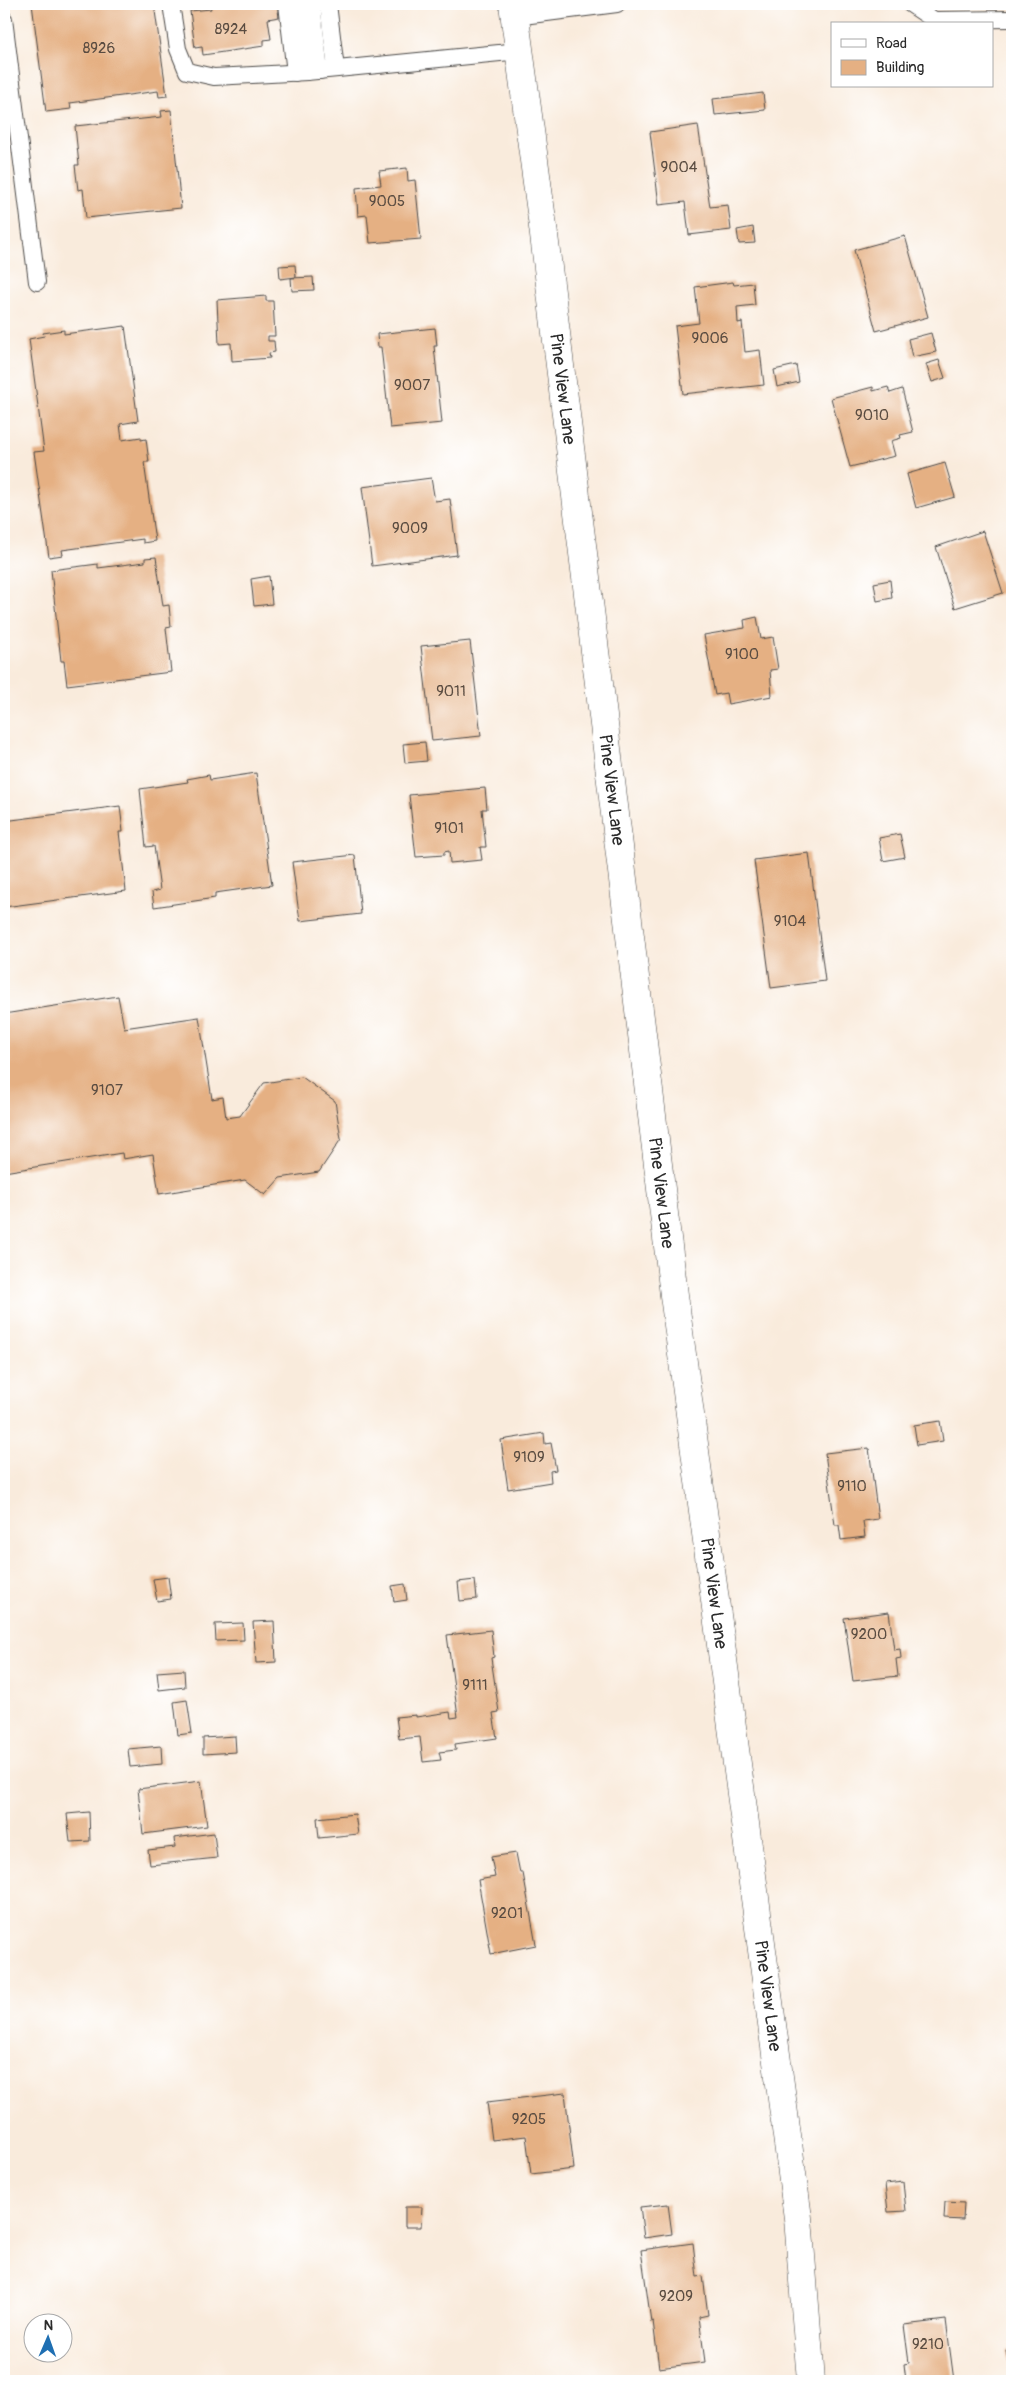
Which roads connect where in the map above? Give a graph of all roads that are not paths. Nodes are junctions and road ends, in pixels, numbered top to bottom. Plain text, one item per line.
1 (171, 4) edge
2 (287, 4) edge
3 (300, 4) edge
4 (312, 4) edge
5 (328, 4) edge
6 (617, 4) edge
7 (910, 4) edge
8 (514, 10) edge
9 (4, 19) edge
10 (1012, 19) edge
11 (520, 51) junction
12 (315, 71) junction
13 (37, 282) dead end
14 (812, 2381) edge

1 - 12 lane
2 - 12 lane
3 - 12 lane
4 - 12 lane
5 - 12 lane
6 - 8 lane
7 - 10 lane
8 - 11 street, Pine View Lane
9 - 13 lane
11 - 12 lane
11 - 14 street, Pine View Lane

